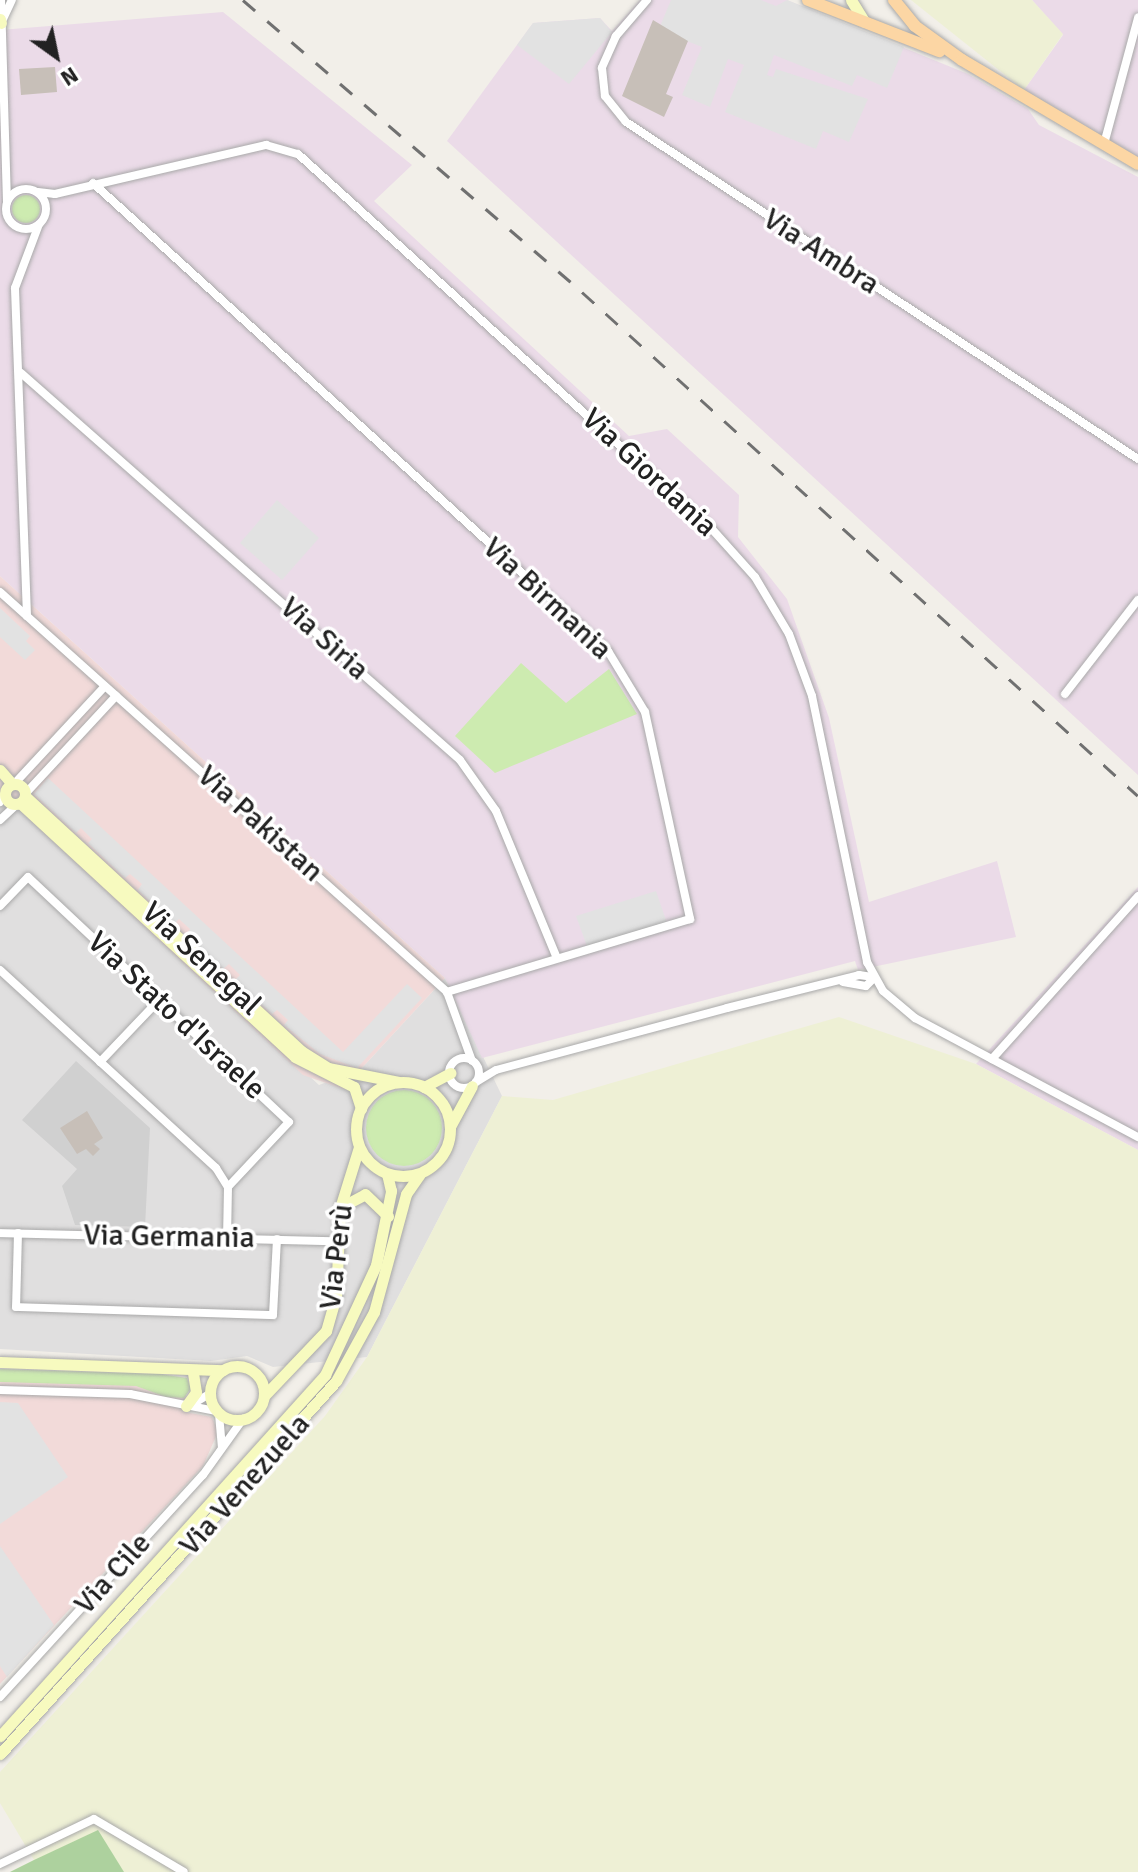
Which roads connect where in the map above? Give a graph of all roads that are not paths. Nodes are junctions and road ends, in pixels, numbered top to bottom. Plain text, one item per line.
1 (1, 0) edge
2 (12, 0) edge
3 (647, 0) edge
4 (808, 0) edge
5 (851, 0) edge
6 (894, 0) edge
7 (1138, 18) edge
8 (0, 21) edge
9 (867, 23) junction
10 (962, 60) junction
11 (1104, 144) junction
12 (1138, 164) edge
13 (8, 177) junction
14 (93, 183) junction
15 (24, 188) junction
16 (0, 190) edge
17 (38, 192) junction
18 (65, 192) junction
19 (4, 204) edge
20 (46, 212) junction
21 (0, 217) edge
22 (11, 223) junction
23 (39, 224) junction
24 (25, 253) junction
25 (21, 373) junction
26 (1138, 459) edge
27 (0, 592) edge
28 (1138, 600) edge
29 (27, 616) junction
30 (105, 686) junction
31 (1065, 694) dead end
32 (116, 696) junction
33 (0, 770) edge
34 (6, 790) edge
35 (22, 799) junction
36 (0, 820) edge
37 (1138, 896) edge
38 (0, 906) edge
39 (557, 958) junction
40 (867, 962) junction
41 (0, 970) edge
42 (859, 975) junction
43 (874, 978) junction
44 (843, 982) junction
45 (866, 986) junction
46 (883, 991) junction
47 (447, 992) junction
48 (160, 999) junction
49 (466, 1050) junction
50 (461, 1059) junction
51 (992, 1059) junction
52 (100, 1062) junction
53 (474, 1062) junction
54 (496, 1070) junction
55 (450, 1073) junction
56 (399, 1082) junction
57 (474, 1084) junction
58 (424, 1087) junction
59 (361, 1109) junction
60 (451, 1126) junction
61 (1138, 1137) edge
62 (359, 1147) junction
63 (374, 1167) junction
64 (387, 1174) junction
65 (420, 1174) junction
66 (349, 1180) junction
67 (228, 1187) junction
68 (340, 1208) junction
69 (388, 1216) junction
70 (0, 1233) edge
71 (18, 1233) junction
72 (227, 1238) junction
73 (277, 1239) junction
74 (339, 1241) junction
75 (0, 1362) edge
76 (292, 1369) junction
77 (223, 1370) junction
78 (188, 1372) junction
79 (254, 1372) junction
80 (0, 1390) edge
81 (209, 1392) junction
82 (264, 1396) junction
83 (186, 1406) junction
84 (218, 1413) junction
85 (243, 1419) junction
86 (222, 1448) junction
87 (0, 1697) edge
88 (0, 1736) edge
89 (0, 1754) edge
90 (0, 1864) edge
91 (184, 1872) edge

1 - 8 street
2 - 8 street
3 - 26 street, Via Ambra
4 - 9 main road
5 - 9 main road
6 - 10 main road
7 - 11 street
8 - 13 street
9 - 10 main road
10 - 11 main road
11 - 12 main road
13 - 15 street
13 - 16 street
13 - 19 street
14 - 18 street, Via Giordania
14 - 39 street, Via Birmania
14 - 40 street, Via Giordania
15 - 17 street
15 - 19 street
17 - 18 street, Via Giordania
17 - 20 street
18 - 20 street, Via Giordania
19 - 22 street
20 - 23 street
21 - 22 street
22 - 23 street
22 - 24 street
23 - 24 street
24 - 25 street
25 - 29 street
25 - 39 street, Via Siria
27 - 29 street, Via Pakistan
28 - 31 street
29 - 30 street, Via Pakistan
30 - 32 street, Via Pakistan
30 - 34 street
32 - 35 street
32 - 47 street, Via Pakistan
33 - 34 main road
34 - 35 main road
34 - 35 main road
35 - 36 street
35 - 56 main road, Via Senegal
35 - 59 main road, Via Senegal
37 - 51 street
38 - 48 street, Via Stato d'Israele
39 - 47 street, Via Birmania
40 - 42 street
40 - 43 street, Via Giordania
41 - 52 street
42 - 43 street
42 - 44 street
43 - 45 street
43 - 46 street, Via Giordania
44 - 45 street
44 - 54 street
45 - 46 street
46 - 51 street, Via Giordania
47 - 49 street
48 - 52 street
48 - 67 street, Via Stato d'Israele
49 - 50 street
49 - 53 street
50 - 53 street
50 - 55 street
51 - 61 street, Via Giordania
52 - 67 street
53 - 54 street
53 - 57 street
54 - 57 street
55 - 57 street
55 - 58 main road
56 - 58 main road
56 - 59 main road
57 - 60 main road, Via Venezuela
58 - 60 main road
59 - 62 main road
60 - 65 main road, Via Venezuela
62 - 63 main road
62 - 66 main road, Via Perù
63 - 64 main road
63 - 66 main road, Via Perù
64 - 65 main road
64 - 69 main road, Via Venezuela
65 - 89 main road, Via Venezuela
66 - 68 main road, Via Perù
67 - 72 street
68 - 69 main road
68 - 74 main road, Via Perù
69 - 88 main road, Via Venezuela
70 - 71 street, Via Germania
71 - 72 street, Via Germania
71 - 73 street
72 - 73 street, Via Germania
73 - 74 street, Via Germania
74 - 76 main road, Via Perù
75 - 78 main road
76 - 79 main road
76 - 82 main road, Via Perù
77 - 78 main road
77 - 79 main road
77 - 81 main road
78 - 81 main road
78 - 83 main road
79 - 82 main road
80 - 83 street
81 - 83 street
81 - 84 main road
82 - 85 main road, Via Perù
83 - 84 street
84 - 85 main road
84 - 86 street
85 - 86 street, Via Cile
86 - 87 street, Via Cile
90 - 91 street

